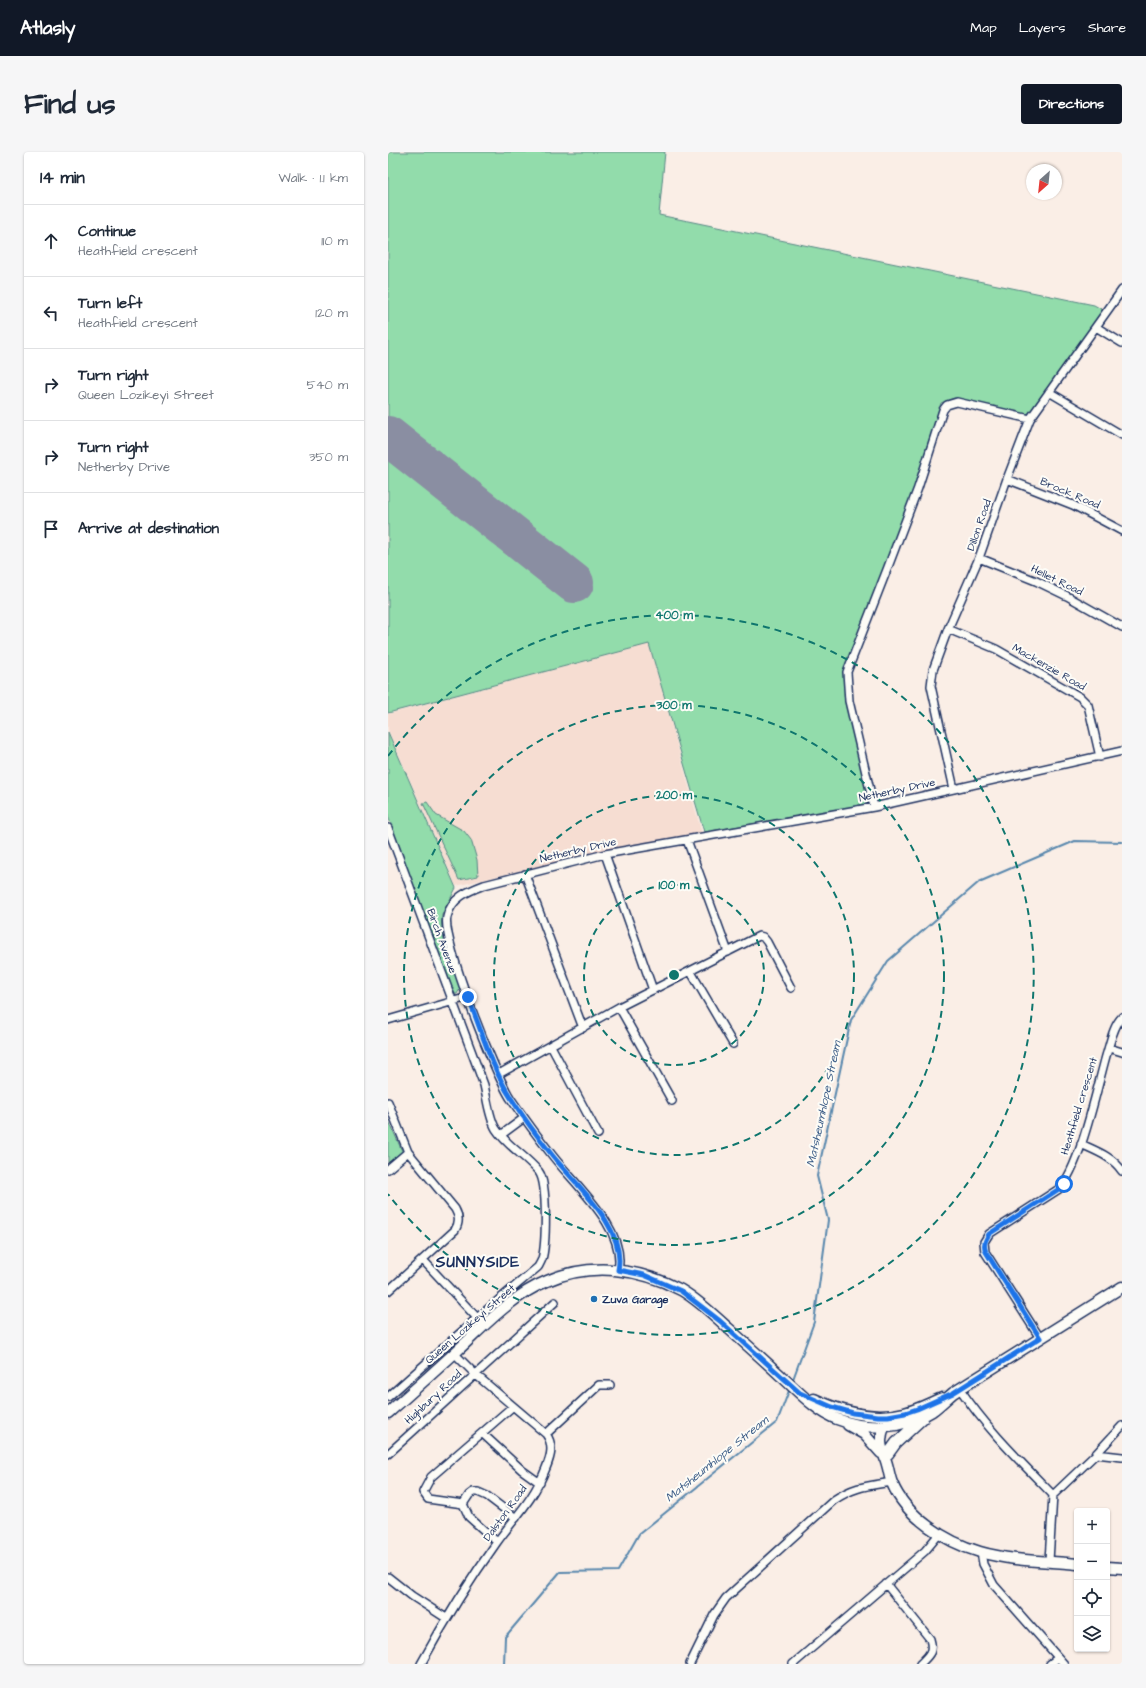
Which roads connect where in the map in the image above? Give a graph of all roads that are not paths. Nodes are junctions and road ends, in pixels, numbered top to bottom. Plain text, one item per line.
1 (1122, 290) edge
2 (1096, 327) junction
3 (1122, 343) edge
4 (1049, 392) junction
5 (1030, 419) junction
6 (1122, 435) edge
7 (1007, 479) junction
8 (1122, 530) edge
9 (979, 558) junction
10 (1122, 627) edge
11 (948, 629) junction
12 (1122, 751) edge
13 (1100, 757) junction
14 (954, 790) junction
15 (874, 807) junction
16 (388, 828) edge
17 (687, 840) junction
18 (605, 854) junction
19 (525, 874) junction
20 (728, 952) junction
21 (691, 972) junction
22 (791, 988) dead end
23 (653, 990) junction
24 (468, 997) junction
25 (452, 1001) junction
26 (619, 1007) junction
27 (1122, 1017) edge
28 (388, 1020) edge
29 (583, 1028) junction
30 (733, 1044) dead end
31 (551, 1046) junction
32 (1108, 1048) junction
33 (1122, 1052) edge
34 (499, 1074) junction
35 (672, 1101) dead end
36 (388, 1102) edge
37 (524, 1118) junction
38 (598, 1134) dead end
39 (501, 1135) junction
40 (1081, 1144) junction
41 (408, 1152) junction
42 (388, 1169) edge
43 (1122, 1171) edge
44 (423, 1260) junction
45 (618, 1270) junction
46 (1122, 1287) edge
47 (388, 1291) edge
48 (555, 1302) dead end
49 (481, 1322) junction
50 (1040, 1338) junction
51 (454, 1353) junction
52 (475, 1374) junction
53 (610, 1385) dead end
54 (956, 1391) junction
55 (800, 1393) junction
56 (388, 1397) edge
57 (512, 1407) junction
58 (932, 1410) junction
59 (388, 1413) edge
60 (905, 1413) junction
61 (864, 1415) junction
62 (837, 1419) junction
63 (1122, 1426) edge
64 (884, 1427) junction
65 (482, 1434) junction
66 (546, 1434) junction
67 (388, 1454) edge
68 (1096, 1454) junction
69 (886, 1457) junction
70 (1122, 1457) edge
71 (892, 1482) junction
72 (540, 1484) junction
73 (1053, 1495) junction
74 (463, 1504) junction
75 (516, 1518) junction
76 (940, 1533) junction
77 (497, 1542) junction
78 (981, 1552) junction
79 (1049, 1561) junction
80 (1074, 1564) edge
81 (1110, 1567) edge
82 (1122, 1568) edge
83 (388, 1576) edge
84 (886, 1584) junction
85 (446, 1618) junction
86 (1058, 1658) junction
87 (421, 1664) edge
88 (690, 1664) edge
89 (793, 1664) edge
90 (920, 1664) edge
91 (1050, 1664) edge
92 (1064, 1664) edge

1 - 2 street, Dillon Road
2 - 3 street
2 - 4 street, Dillon Road
4 - 5 street, Dillon Road
4 - 6 street
5 - 7 street, Dillon Road
5 - 15 street
7 - 8 street, Brock Road
7 - 9 street, Dillon Road
9 - 10 street, Hellet Road
9 - 11 street, Dillon Road
11 - 13 street, Mackenzie Road
11 - 14 street, Dillon Road
12 - 13 street, Netherby Drive
13 - 14 street, Netherby Drive
14 - 15 street, Netherby Drive
15 - 17 street, Netherby Drive
16 - 25 street, Birch Avenue
17 - 18 street, Netherby Drive
17 - 20 street
18 - 19 street, Netherby Drive
18 - 23 street
19 - 24 street, Netherby Drive
19 - 29 street
20 - 21 street
20 - 22 street
21 - 23 street
21 - 30 street
23 - 26 street
24 - 25 street
24 - 34 street, Netherby Drive
25 - 28 street
25 - 39 street, Birch Avenue
26 - 29 street
26 - 35 street
27 - 32 street, Heathfield crescent
29 - 31 street
31 - 34 street
31 - 38 street
32 - 33 street
32 - 40 street, Heathfield crescent
34 - 37 street, Netherby Drive
36 - 41 street
37 - 39 street
37 - 45 street, Netherby Drive
39 - 49 street, Birch Avenue
40 - 43 street
40 - 50 street, Heathfield crescent
41 - 42 street
41 - 44 street
44 - 47 street
44 - 49 street
45 - 49 main road, Queen Lozikeyi Street
45 - 55 main road, Queen Lozikeyi Street
46 - 50 main road, Queen Lozikeyi Street
48 - 52 street, Highbury Road
49 - 51 main road, Queen Lozikeyi Street
49 - 56 street, Birch Avenue
50 - 54 main road, Queen Lozikeyi Street
51 - 52 street
51 - 59 main road, Queen Lozikeyi Street
52 - 57 street
52 - 67 street, Highbury Road
53 - 66 street
54 - 58 main road, Queen Lozikeyi Street
54 - 60 main road, Queen Lozikeyi Street
54 - 73 street
55 - 61 main road, Queen Lozikeyi Street
55 - 62 main road, Queen Lozikeyi Street
57 - 65 street
57 - 66 street
58 - 64 main road, Queen Lozikeyi Street
58 - 69 main road
60 - 61 main road, Queen Lozikeyi Street
60 - 64 main road
61 - 64 main road
62 - 64 main road, Queen Lozikeyi Street
62 - 69 main road
63 - 68 street
64 - 69 main road
65 - 72 street
65 - 74 street
66 - 72 street, Dalston Road
68 - 70 street
68 - 73 street
69 - 71 main road
71 - 76 main road
71 - 88 street
72 - 75 street, Dalston Road
73 - 79 street
74 - 75 street
74 - 77 street
75 - 77 street, Dalston Road
76 - 78 main road
76 - 84 street
77 - 85 street, Dalston Road
78 - 79 main road
78 - 86 street
79 - 80 main road
81 - 82 main road
83 - 85 street
84 - 89 street
84 - 90 street
85 - 87 street, Dalston Road
86 - 91 street
86 - 92 street

